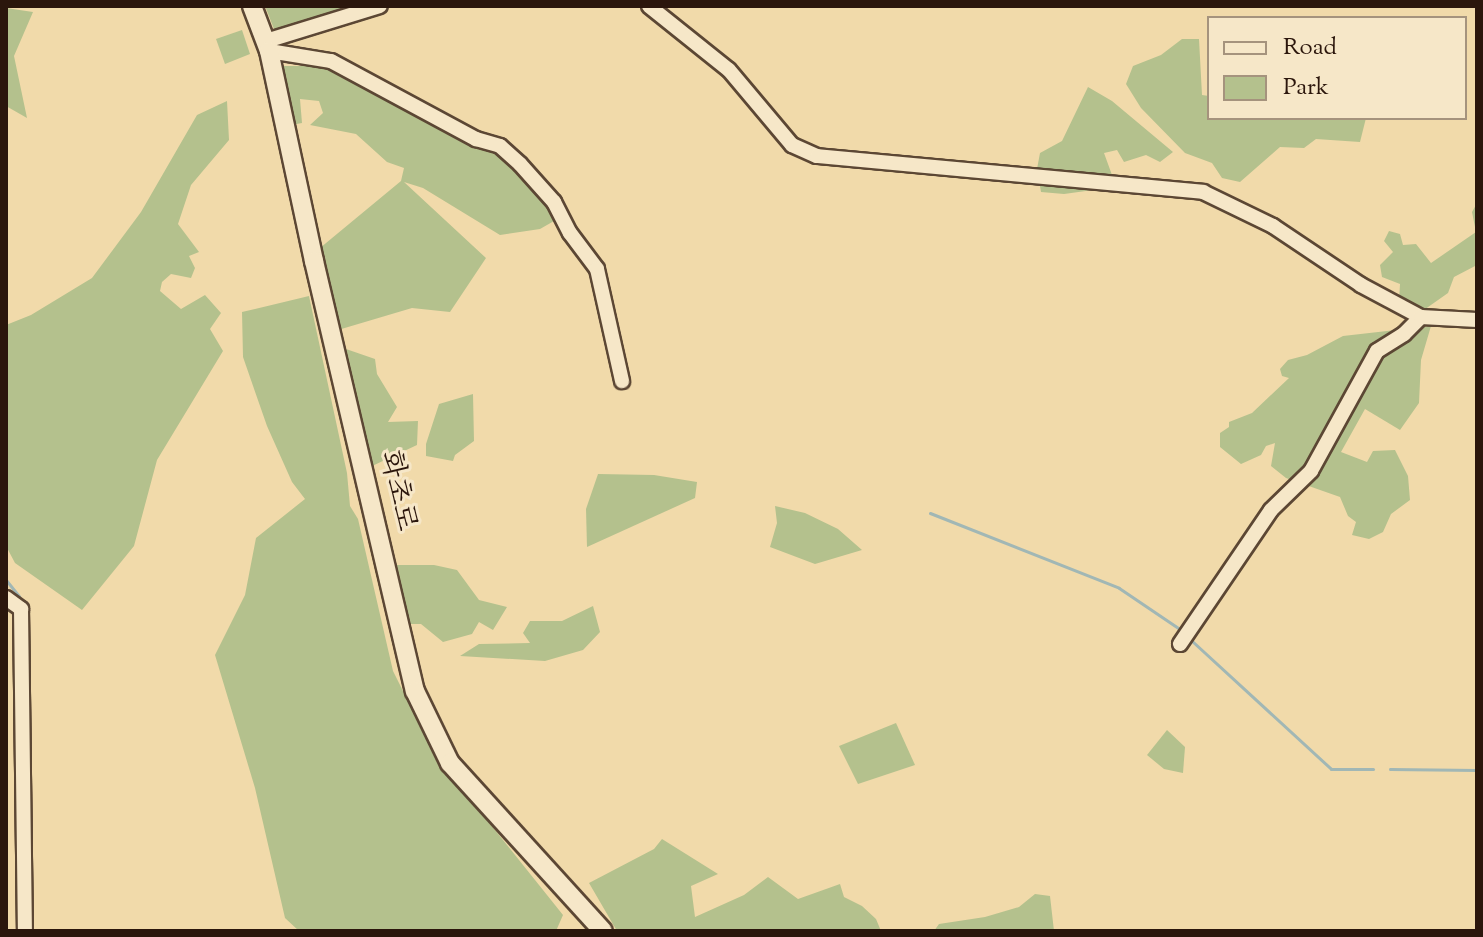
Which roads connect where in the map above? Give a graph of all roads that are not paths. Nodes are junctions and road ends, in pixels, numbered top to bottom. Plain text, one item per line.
1 (252, 6) edge
2 (380, 6) edge
3 (649, 6) edge
4 (267, 46) junction
5 (1421, 317) junction
6 (1477, 320) edge
7 (622, 381) dead end
8 (6, 598) edge
9 (1180, 644) dead end
10 (25, 931) edge
11 (603, 931) edge

1 - 4 street, 화초로
2 - 4 street
3 - 5 street
4 - 7 street
4 - 11 street, 화초로
5 - 6 street
5 - 9 street
8 - 10 street

